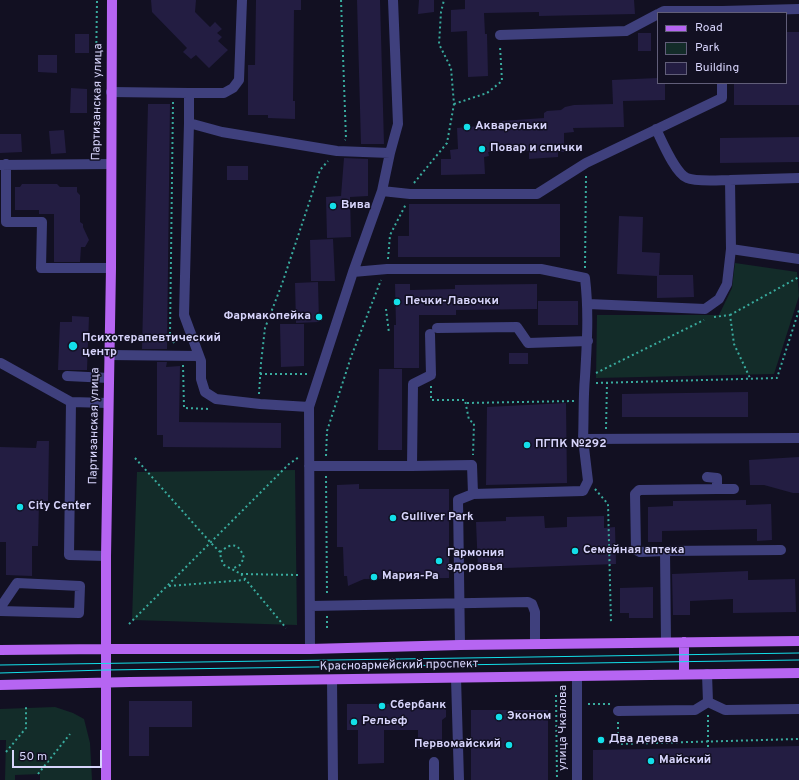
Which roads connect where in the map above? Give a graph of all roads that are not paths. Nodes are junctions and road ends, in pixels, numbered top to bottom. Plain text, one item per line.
1 (112, 0) edge
2 (242, 0) edge
3 (393, 0) edge
4 (799, 9) edge
5 (662, 12) edge
6 (722, 12) edge
7 (657, 15) edge
8 (500, 35) road end
9 (722, 84) edge
10 (111, 92) junction
11 (189, 93) junction
12 (189, 123) junction
13 (656, 129) junction
14 (390, 153) junction
15 (111, 164) junction
16 (3, 165) edge
17 (799, 178) edge
18 (730, 180) junction
19 (382, 191) junction
20 (731, 249) junction
21 (799, 259) edge
22 (111, 268) junction
23 (353, 272) junction
24 (588, 304) junction
25 (588, 342) junction
26 (109, 355) junction
27 (199, 356) junction
28 (1, 363) edge
29 (67, 376) dead end
30 (109, 378) junction
31 (71, 402) junction
32 (108, 403) junction
33 (309, 407) junction
34 (799, 438) edge
35 (583, 439) junction
36 (309, 466) junction
37 (412, 466) junction
38 (708, 477) dead end
39 (717, 489) junction
40 (734, 489) dead end
41 (473, 494) junction
42 (781, 550) dead end
43 (665, 552) junction
44 (106, 556) junction
45 (460, 603) junction
46 (310, 606) junction
47 (0, 609) edge
48 (799, 641) edge
49 (666, 642) junction
50 (684, 642) junction
51 (535, 644) junction
52 (460, 645) junction
53 (106, 648) junction
54 (310, 649) junction
55 (0, 650) edge
56 (799, 672) edge
57 (684, 674) junction
58 (707, 674) junction
59 (577, 676) junction
60 (456, 678) junction
61 (332, 680) junction
62 (106, 682) junction
63 (0, 685) edge
64 (708, 702) junction
65 (799, 709) edge
66 (618, 716) road end
67 (434, 762) dead end
68 (106, 780) edge
69 (333, 780) edge
70 (434, 780) edge
71 (459, 780) edge
72 (577, 780) edge

1 - 10 main road, Партизанская улица
2 - 11 street
3 - 14 street
4 - 6 street
5 - 6 street
7 - 8 street
9 - 13 street
10 - 11 street
10 - 15 main road, Партизанская улица
11 - 12 street
12 - 14 street
12 - 27 street
13 - 18 street
13 - 19 street
14 - 19 street
15 - 16 street
15 - 22 main road, Партизанская улица
16 - 22 street
17 - 18 street
18 - 20 street
19 - 23 street
20 - 21 street
20 - 24 street
22 - 26 main road, Партизанская улица
23 - 24 street
23 - 33 street
24 - 25 street
25 - 35 street
25 - 37 street
26 - 27 street
26 - 30 main road, Партизанская улица
27 - 33 street
28 - 31 street
29 - 30 street
30 - 32 main road, Партизанская улица
31 - 32 street
31 - 44 street
32 - 44 main road, Партизанская улица
33 - 36 street
34 - 35 street
35 - 41 street
36 - 37 street
36 - 46 street
37 - 41 street
38 - 39 street
39 - 40 street
39 - 43 street
41 - 45 street
42 - 43 street
43 - 49 street
44 - 53 main road, Партизанская улица
45 - 46 street
45 - 51 street
45 - 52 street
46 - 54 street
47 - 47 street
48 - 50 main road, Красноармейский проспект
49 - 50 main road, Красноармейский проспект
49 - 51 main road, Красноармейский проспект
50 - 57 main road
51 - 52 main road, Красноармейский проспект
52 - 54 main road, Красноармейский проспект
53 - 54 main road, Красноармейский проспект
53 - 55 main road, Красноармейский проспект
53 - 62 main road, Партизанская улица
56 - 58 main road, Красноармейский проспект
57 - 58 main road, Красноармейский проспект
57 - 59 main road, Красноармейский проспект
58 - 64 street
59 - 60 main road, Красноармейский проспект
59 - 72 street, улица Чкалова
60 - 61 main road, Красноармейский проспект
60 - 71 street
61 - 62 main road, Красноармейский проспект
61 - 69 street
62 - 63 main road, Красноармейский проспект
62 - 68 main road, Партизанская улица
64 - 65 street
64 - 66 street
67 - 70 street

